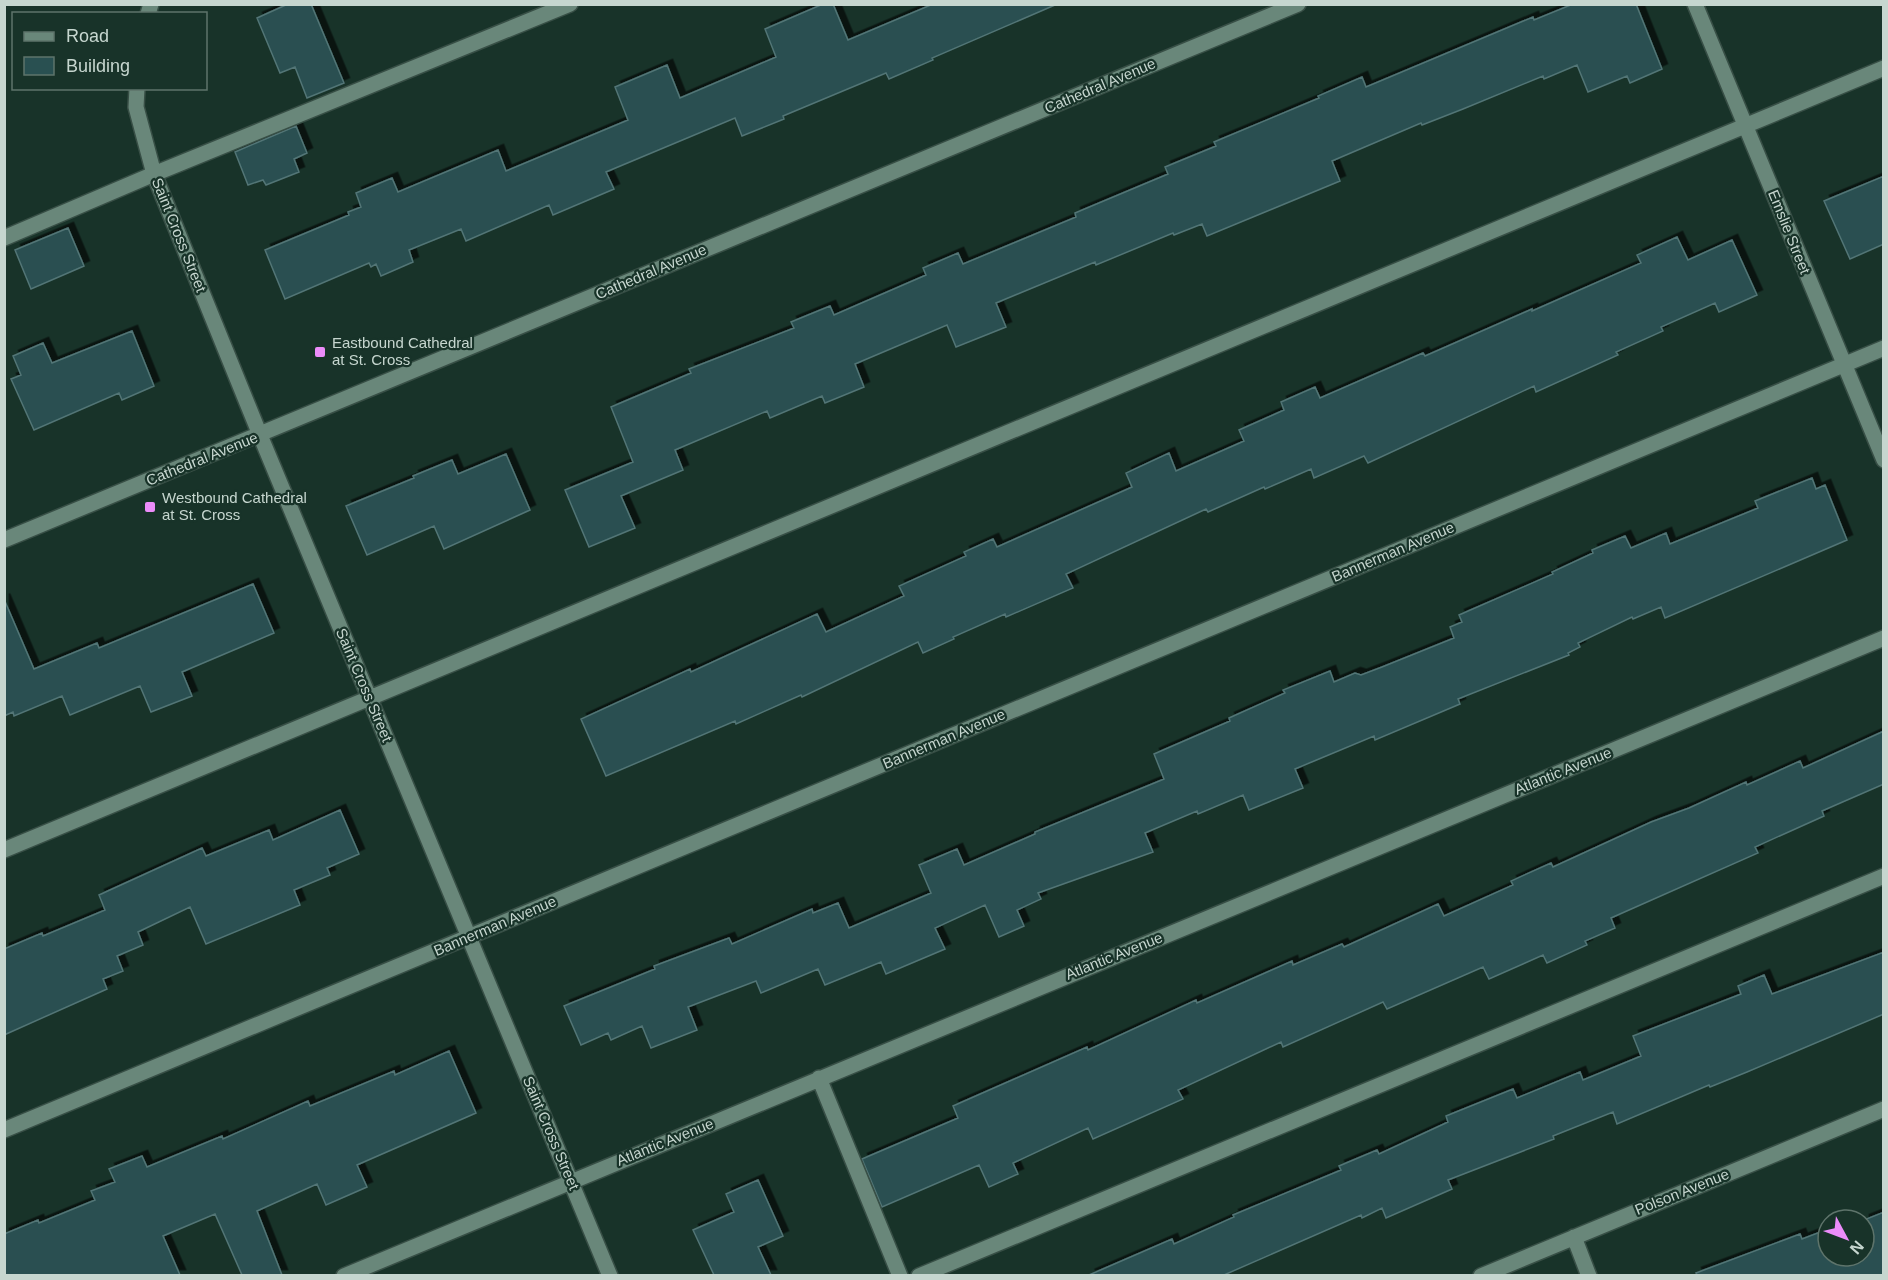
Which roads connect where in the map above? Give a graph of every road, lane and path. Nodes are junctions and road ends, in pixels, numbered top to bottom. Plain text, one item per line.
1 (570, 4) edge
2 (1298, 4) edge
3 (1695, 4) edge
4 (1884, 68) edge
5 (137, 90) edge
6 (1745, 125) junction
7 (154, 174) junction
8 (4, 238) edge
9 (1884, 348) edge
10 (1844, 364) junction
11 (260, 435) junction
12 (1884, 460) edge
13 (4, 540) edge
14 (1884, 638) edge
15 (370, 698) junction
16 (4, 850) edge
17 (1884, 876) edge
18 (469, 937) junction
19 (819, 1078) junction
20 (1884, 1109) edge
21 (4, 1130) edge
22 (571, 1182) junction
23 (1574, 1237) junction
24 (344, 1275) edge
25 (610, 1275) edge
26 (900, 1275) edge
27 (919, 1275) edge
28 (1481, 1275) edge
29 (1589, 1275) edge

1 - 7 street
2 - 11 street, Cathedral Avenue
3 - 6 street, Emslie Street
4 - 6 street
5 - 7 street, Saint Cross Street
6 - 10 street, Emslie Street
6 - 15 street
7 - 8 street
7 - 11 street, Saint Cross Street
9 - 10 street, Bannerman Avenue
10 - 12 street, Emslie Street
10 - 18 street, Bannerman Avenue
11 - 13 street, Cathedral Avenue
11 - 15 street, Saint Cross Street
14 - 19 street, Atlantic Avenue
15 - 16 street
15 - 18 street, Saint Cross Street
17 - 27 street
18 - 21 street, Bannerman Avenue
18 - 22 street, Saint Cross Street
19 - 22 street, Atlantic Avenue
19 - 26 street
20 - 23 street, Polson Avenue
22 - 24 street, Atlantic Avenue
22 - 25 street, Saint Cross Street
23 - 28 street, Polson Avenue
23 - 29 street

